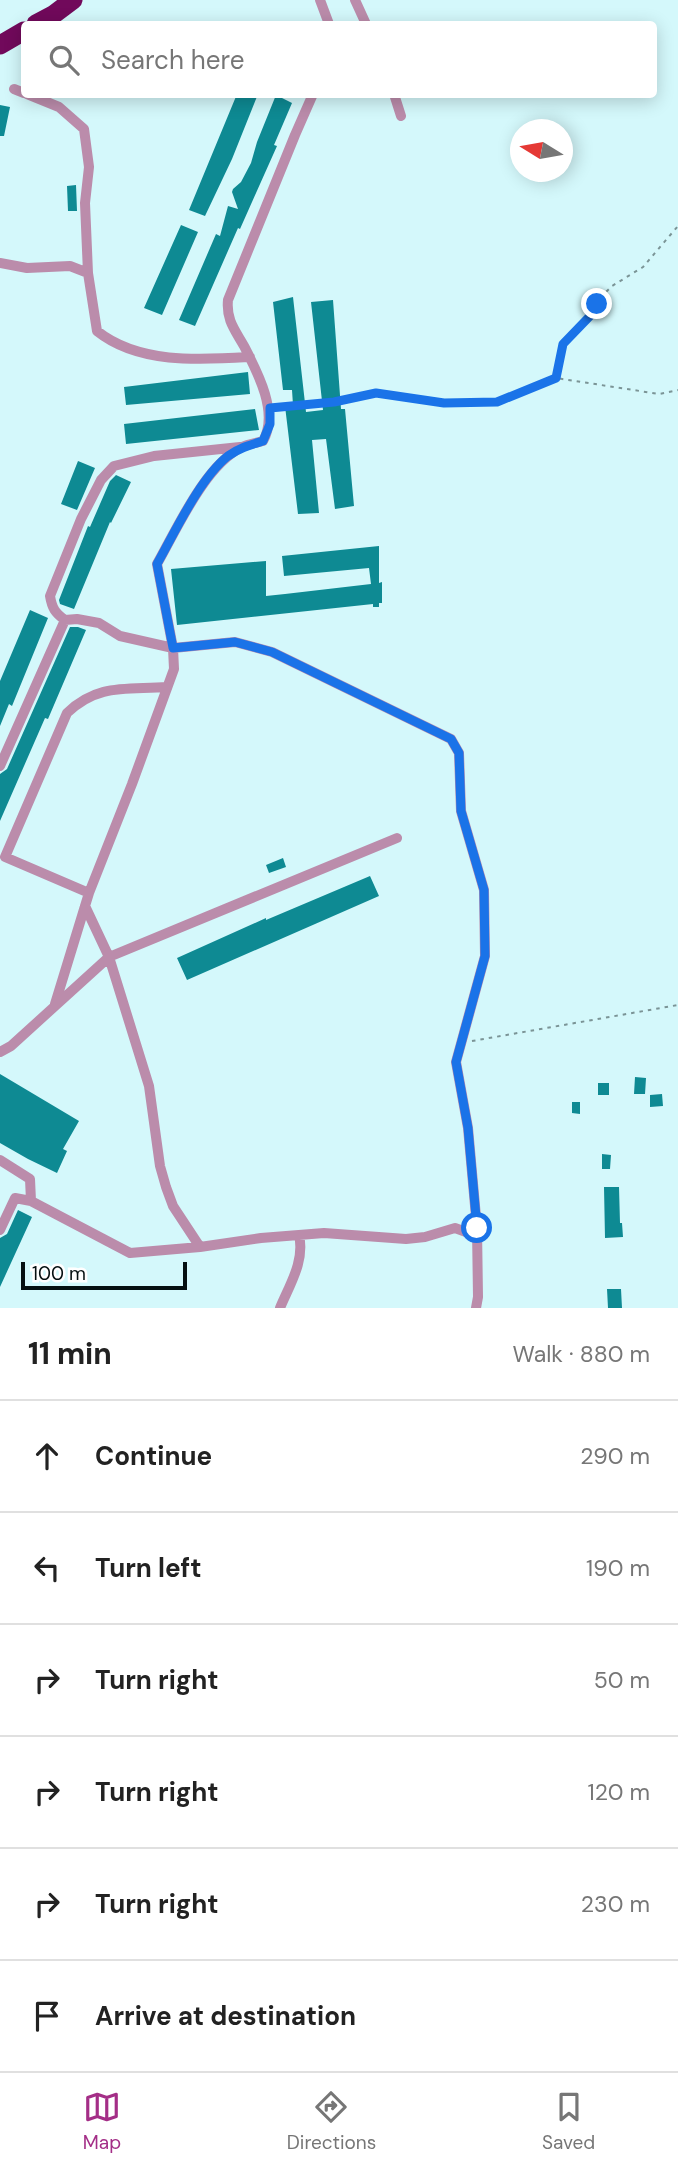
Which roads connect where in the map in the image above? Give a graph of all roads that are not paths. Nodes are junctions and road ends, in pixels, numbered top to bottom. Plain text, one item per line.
1 (73, 0) edge
2 (320, 0) edge
3 (355, 0) edge
4 (41, 21) edge
5 (328, 21) edge
6 (365, 21) edge
7 (21, 33) edge
8 (0, 45) edge
9 (37, 98) edge
10 (311, 98) edge
11 (395, 98) edge
12 (401, 116) dead end
13 (0, 263) edge
14 (88, 273) junction
15 (250, 357) junction
16 (243, 446) junction
17 (65, 620) junction
18 (173, 648) junction
19 (167, 687) junction
20 (0, 766) edge
21 (397, 838) dead end
22 (89, 893) junction
23 (85, 906) junction
24 (108, 957) junction
25 (55, 1004) junction
26 (0, 1052) edge
27 (0, 1160) edge
28 (32, 1201) junction
29 (0, 1230) edge
30 (299, 1235) junction
31 (477, 1236) junction
32 (200, 1247) junction
33 (280, 1308) edge
34 (476, 1308) edge

1 - 4 highway
2 - 5 street
3 - 6 street
7 - 8 highway
9 - 14 street
10 - 15 street
11 - 12 street
13 - 14 street
14 - 15 street
15 - 16 street
16 - 17 street
16 - 18 street
17 - 18 street
17 - 20 street
18 - 19 street
18 - 31 street
19 - 22 street
19 - 22 street
21 - 24 street
22 - 23 street
23 - 24 street
23 - 25 street
24 - 25 street
24 - 32 street
25 - 26 street
27 - 28 street
28 - 29 street
28 - 32 street
30 - 31 street
30 - 32 street
30 - 33 street
31 - 34 street

